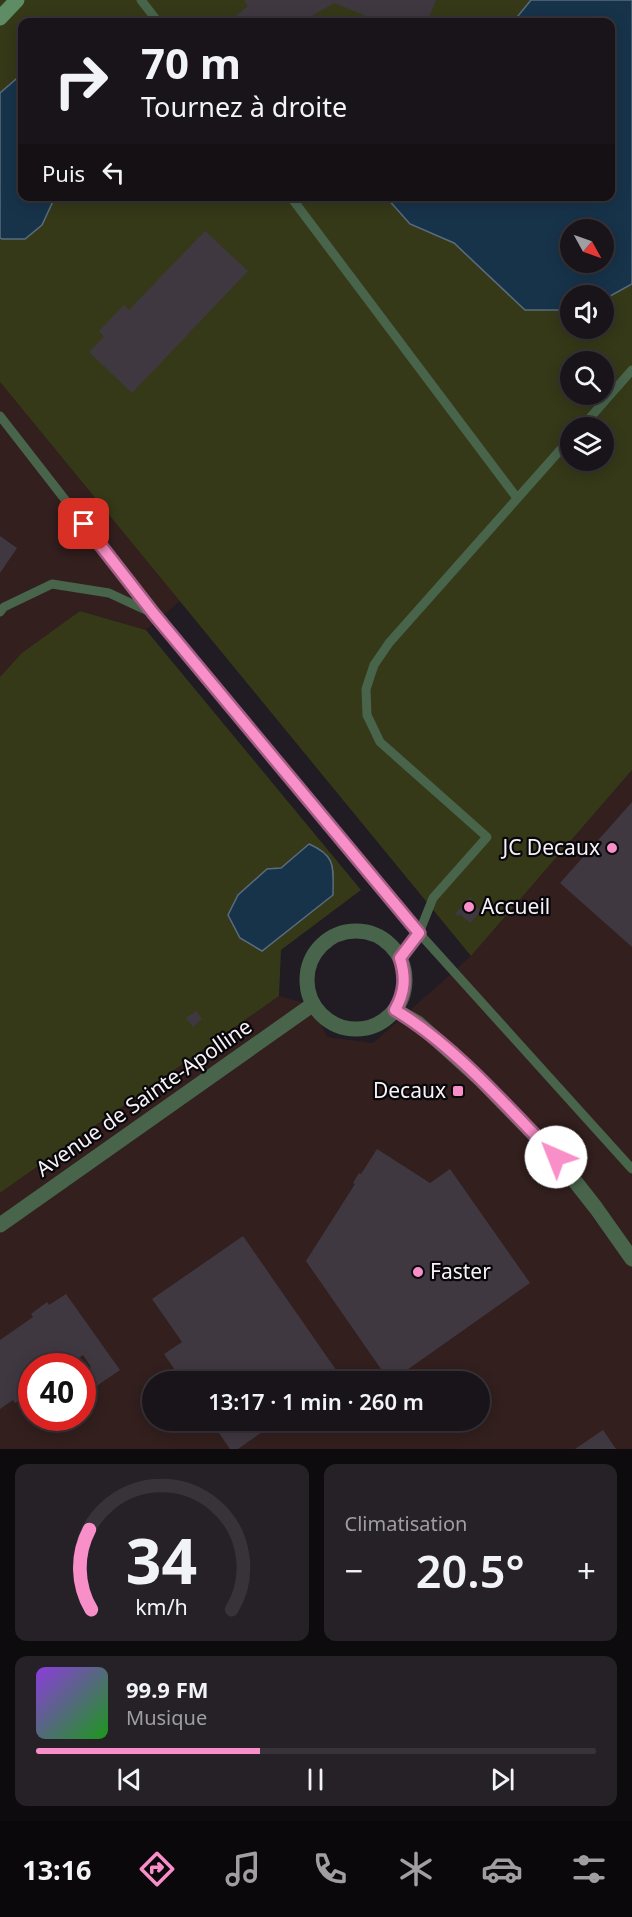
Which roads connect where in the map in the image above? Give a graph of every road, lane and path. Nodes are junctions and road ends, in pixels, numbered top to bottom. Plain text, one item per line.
1 (17, 0) edge
2 (141, 0) edge
3 (0, 18) edge
4 (155, 18) edge
5 (294, 201) edge
6 (632, 370) edge
7 (0, 416) edge
8 (591, 417) edge
9 (560, 450) edge
10 (518, 498) junction
11 (0, 612) edge
12 (154, 614) junction
13 (419, 933) junction
14 (400, 958) junction
15 (312, 1005) junction
16 (395, 1010) junction
17 (632, 1168) edge
18 (0, 1225) edge
19 (632, 1259) edge

1 - 3 main road
2 - 4 lane
5 - 10 lane
6 - 8 lane
7 - 12 lane
9 - 10 lane
10 - 13 lane
11 - 12 lane
12 - 13 lane
13 - 14 lane
13 - 17 lane
14 - 15 street
14 - 16 street
15 - 16 street
15 - 18 street, Avenue de Sainte-Apolline
16 - 19 street

